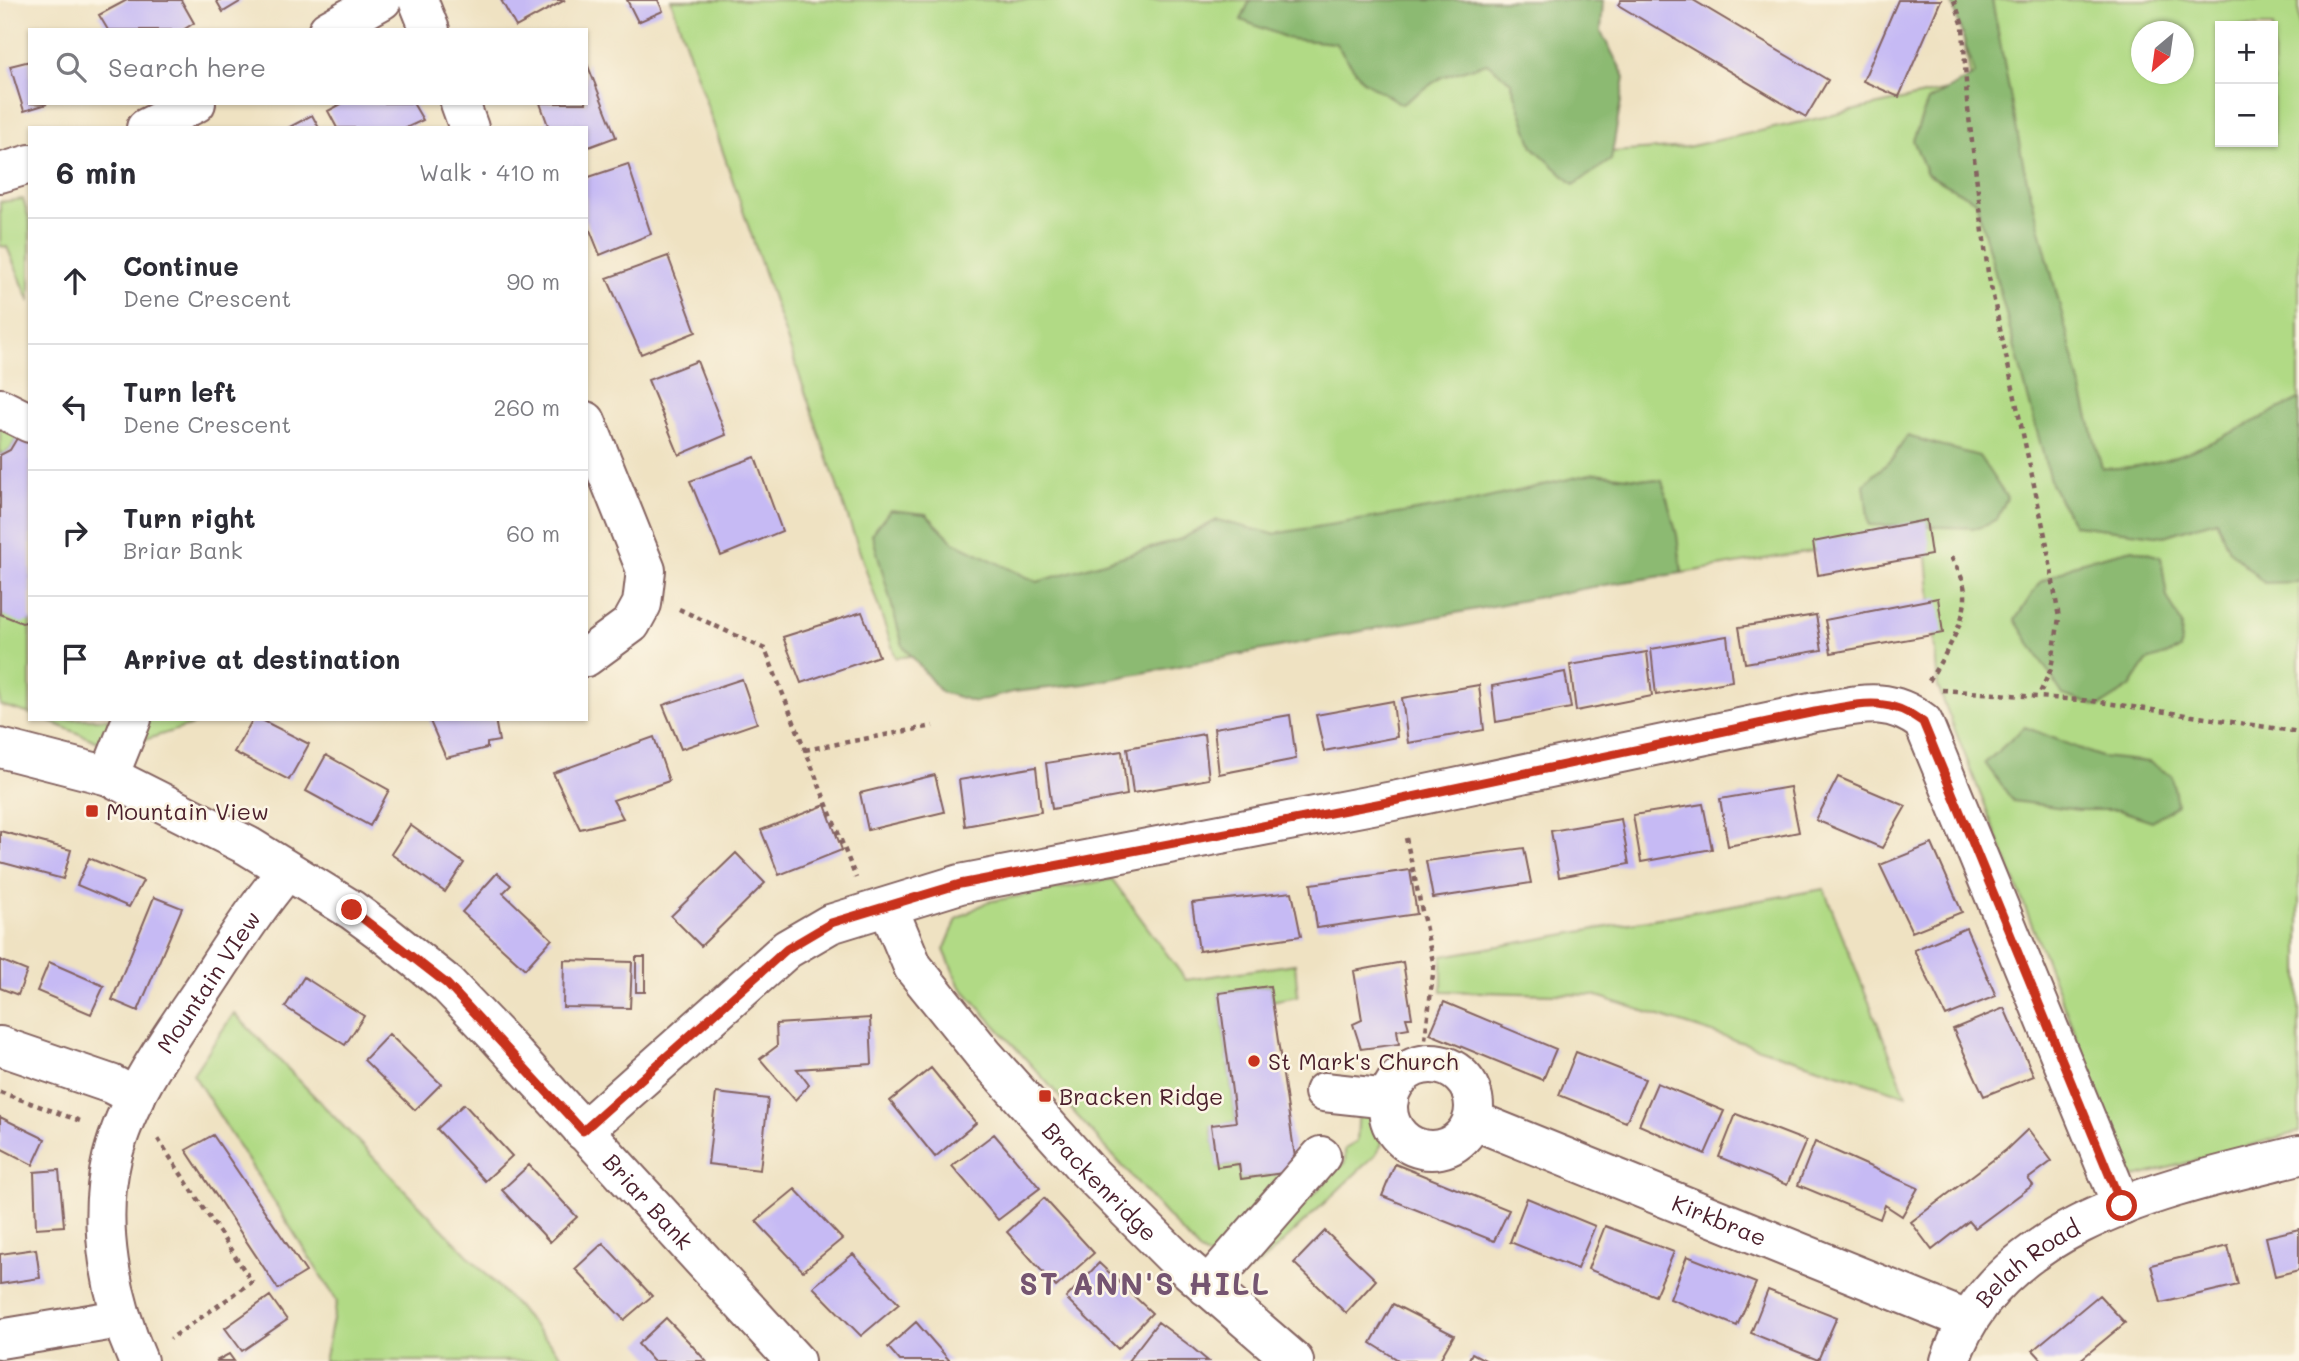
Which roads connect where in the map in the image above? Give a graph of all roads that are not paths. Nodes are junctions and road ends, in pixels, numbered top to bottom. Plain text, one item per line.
1 (382, 0) edge
2 (418, 0) edge
3 (332, 28) edge
4 (429, 28) edge
5 (192, 105) edge
6 (461, 105) edge
7 (150, 126) edge
8 (468, 126) edge
9 (28, 165) edge
10 (0, 173) edge
11 (0, 408) edge
12 (28, 422) edge
13 (588, 426) edge
14 (588, 656) edge
15 (131, 721) edge
16 (0, 748) edge
17 (109, 776) junction
18 (286, 872) junction
19 (878, 909) junction
20 (0, 1046) edge
21 (1324, 1091) dead end
22 (1389, 1098) junction
23 (128, 1115) junction
24 (1473, 1120) junction
25 (583, 1131) junction
26 (2299, 1155) edge
27 (1321, 1156) dead end
28 (2122, 1206) junction
29 (1208, 1287) junction
30 (120, 1319) junction
31 (1967, 1320) junction
32 (0, 1339) edge
33 (150, 1353) edge
34 (1954, 1360) edge
35 (795, 1361) edge
36 (1294, 1361) edge

1 - 3 street
2 - 4 street
5 - 7 street
6 - 8 street
9 - 10 street
11 - 12 street
13 - 14 street
15 - 17 street
16 - 17 street, Briar Bank
17 - 18 street, Briar Bank
18 - 23 street, Mountain VIew
18 - 25 street, Briar Bank
19 - 25 street
19 - 28 street
19 - 29 street, Brackenridge
20 - 23 street
21 - 22 street
22 - 24 street
22 - 24 street
23 - 30 street, Mountain VIew
24 - 31 street, Kirkbrae
25 - 35 street, Briar Bank
26 - 28 street, Belah Road
27 - 29 street
28 - 31 street, Belah Road
29 - 36 street, Brackenridge
30 - 32 street
30 - 33 street, Mountain VIew
31 - 34 street, Belah Road

